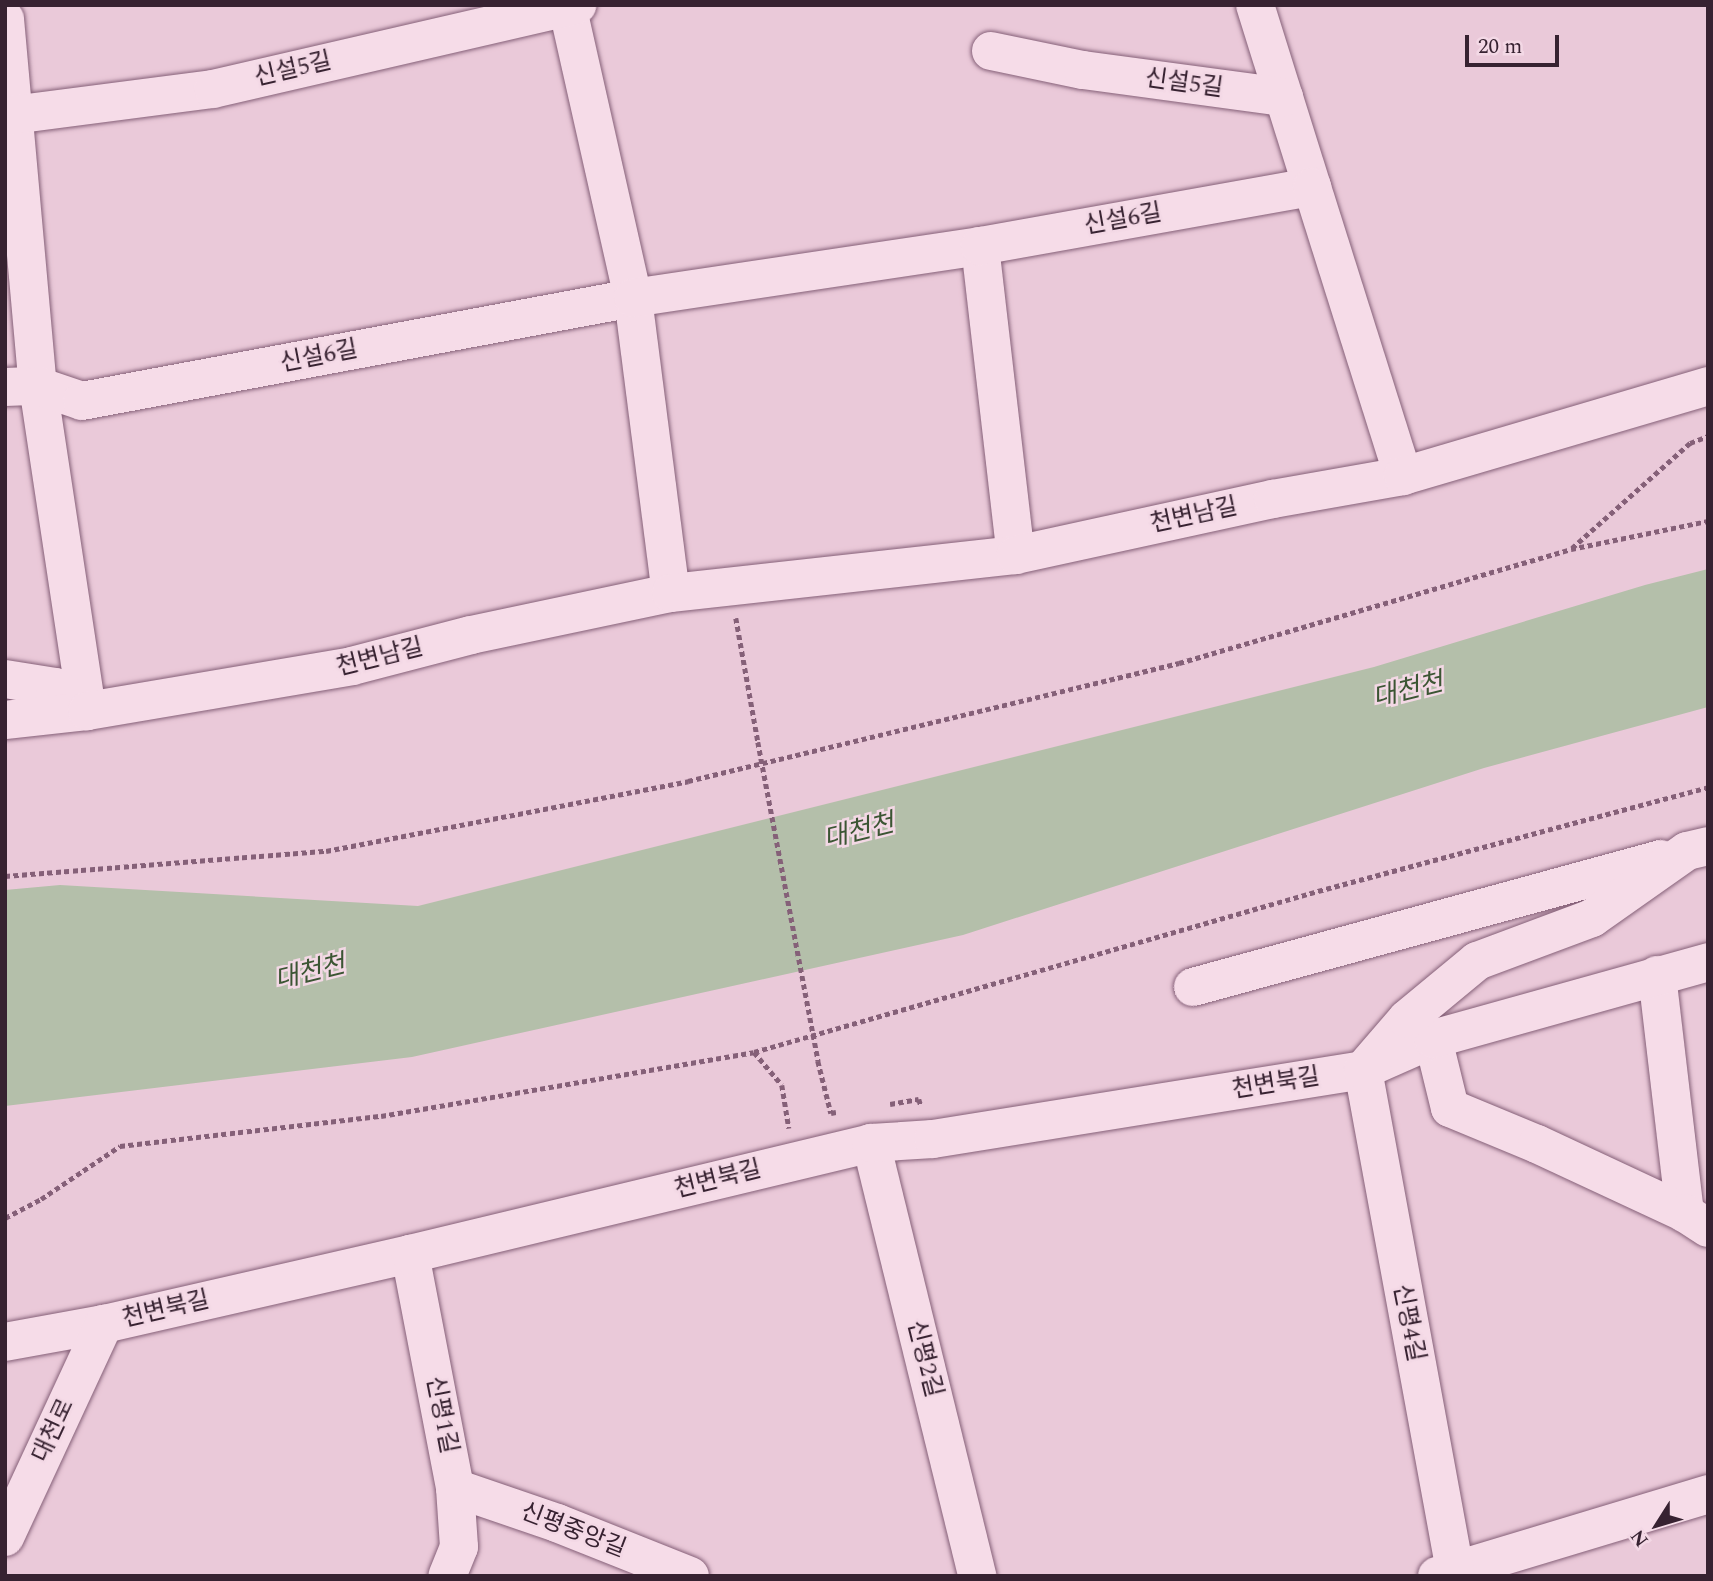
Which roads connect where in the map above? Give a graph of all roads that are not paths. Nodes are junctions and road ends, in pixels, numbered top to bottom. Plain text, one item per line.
1 (1255, 5) edge
2 (571, 6) edge
3 (5, 19) edge
4 (991, 51) dead end
5 (1284, 97) junction
6 (10, 116) edge
7 (1312, 187) junction
8 (980, 246) junction
9 (633, 298) junction
10 (1708, 386) edge
11 (22, 387) edge
12 (1403, 476) junction
13 (1016, 555) junction
14 (671, 593) junction
15 (5, 679) edge
16 (87, 711) junction
17 (5, 720) edge
18 (1697, 848) edge
19 (1708, 962) edge
20 (1657, 975) junction
21 (1194, 987) dead end
22 (1433, 1039) junction
23 (1363, 1070) junction
24 (871, 1143) junction
25 (1697, 1220) edge
26 (410, 1254) junction
27 (104, 1324) junction
28 (5, 1342) edge
29 (455, 1488) junction
30 (1708, 1494) edge
31 (5, 1537) edge
32 (1449, 1574) edge
33 (447, 1576) edge
34 (690, 1576) edge
35 (977, 1576) edge

1 - 5 street
2 - 6 street, 신설5길
2 - 9 street
3 - 6 street
4 - 5 street, 신설5길
5 - 7 street
6 - 11 street
7 - 8 street, 신설6길
7 - 12 street
8 - 9 street, 신설6길
8 - 13 street
9 - 11 street, 신설6길
9 - 14 street
10 - 12 street, 천변남길
11 - 16 street
12 - 13 street, 천변남길
13 - 14 street, 천변남길
14 - 16 street, 천변남길
15 - 16 street
16 - 17 street, 천변남길
18 - 21 street
18 - 23 street
19 - 20 street, 천변북길
20 - 22 street, 천변북길
20 - 25 street
22 - 23 street, 천변북길
22 - 25 street
23 - 24 street, 천변북길
23 - 32 street, 신평4길
24 - 26 street, 천변북길
24 - 35 street, 신평2길
26 - 27 street, 천변북길
26 - 29 street, 신평1길
27 - 28 street, 천변북길
27 - 31 street, 대천로
29 - 33 street, 신평1길
29 - 34 street, 신평중앙길
30 - 32 street

